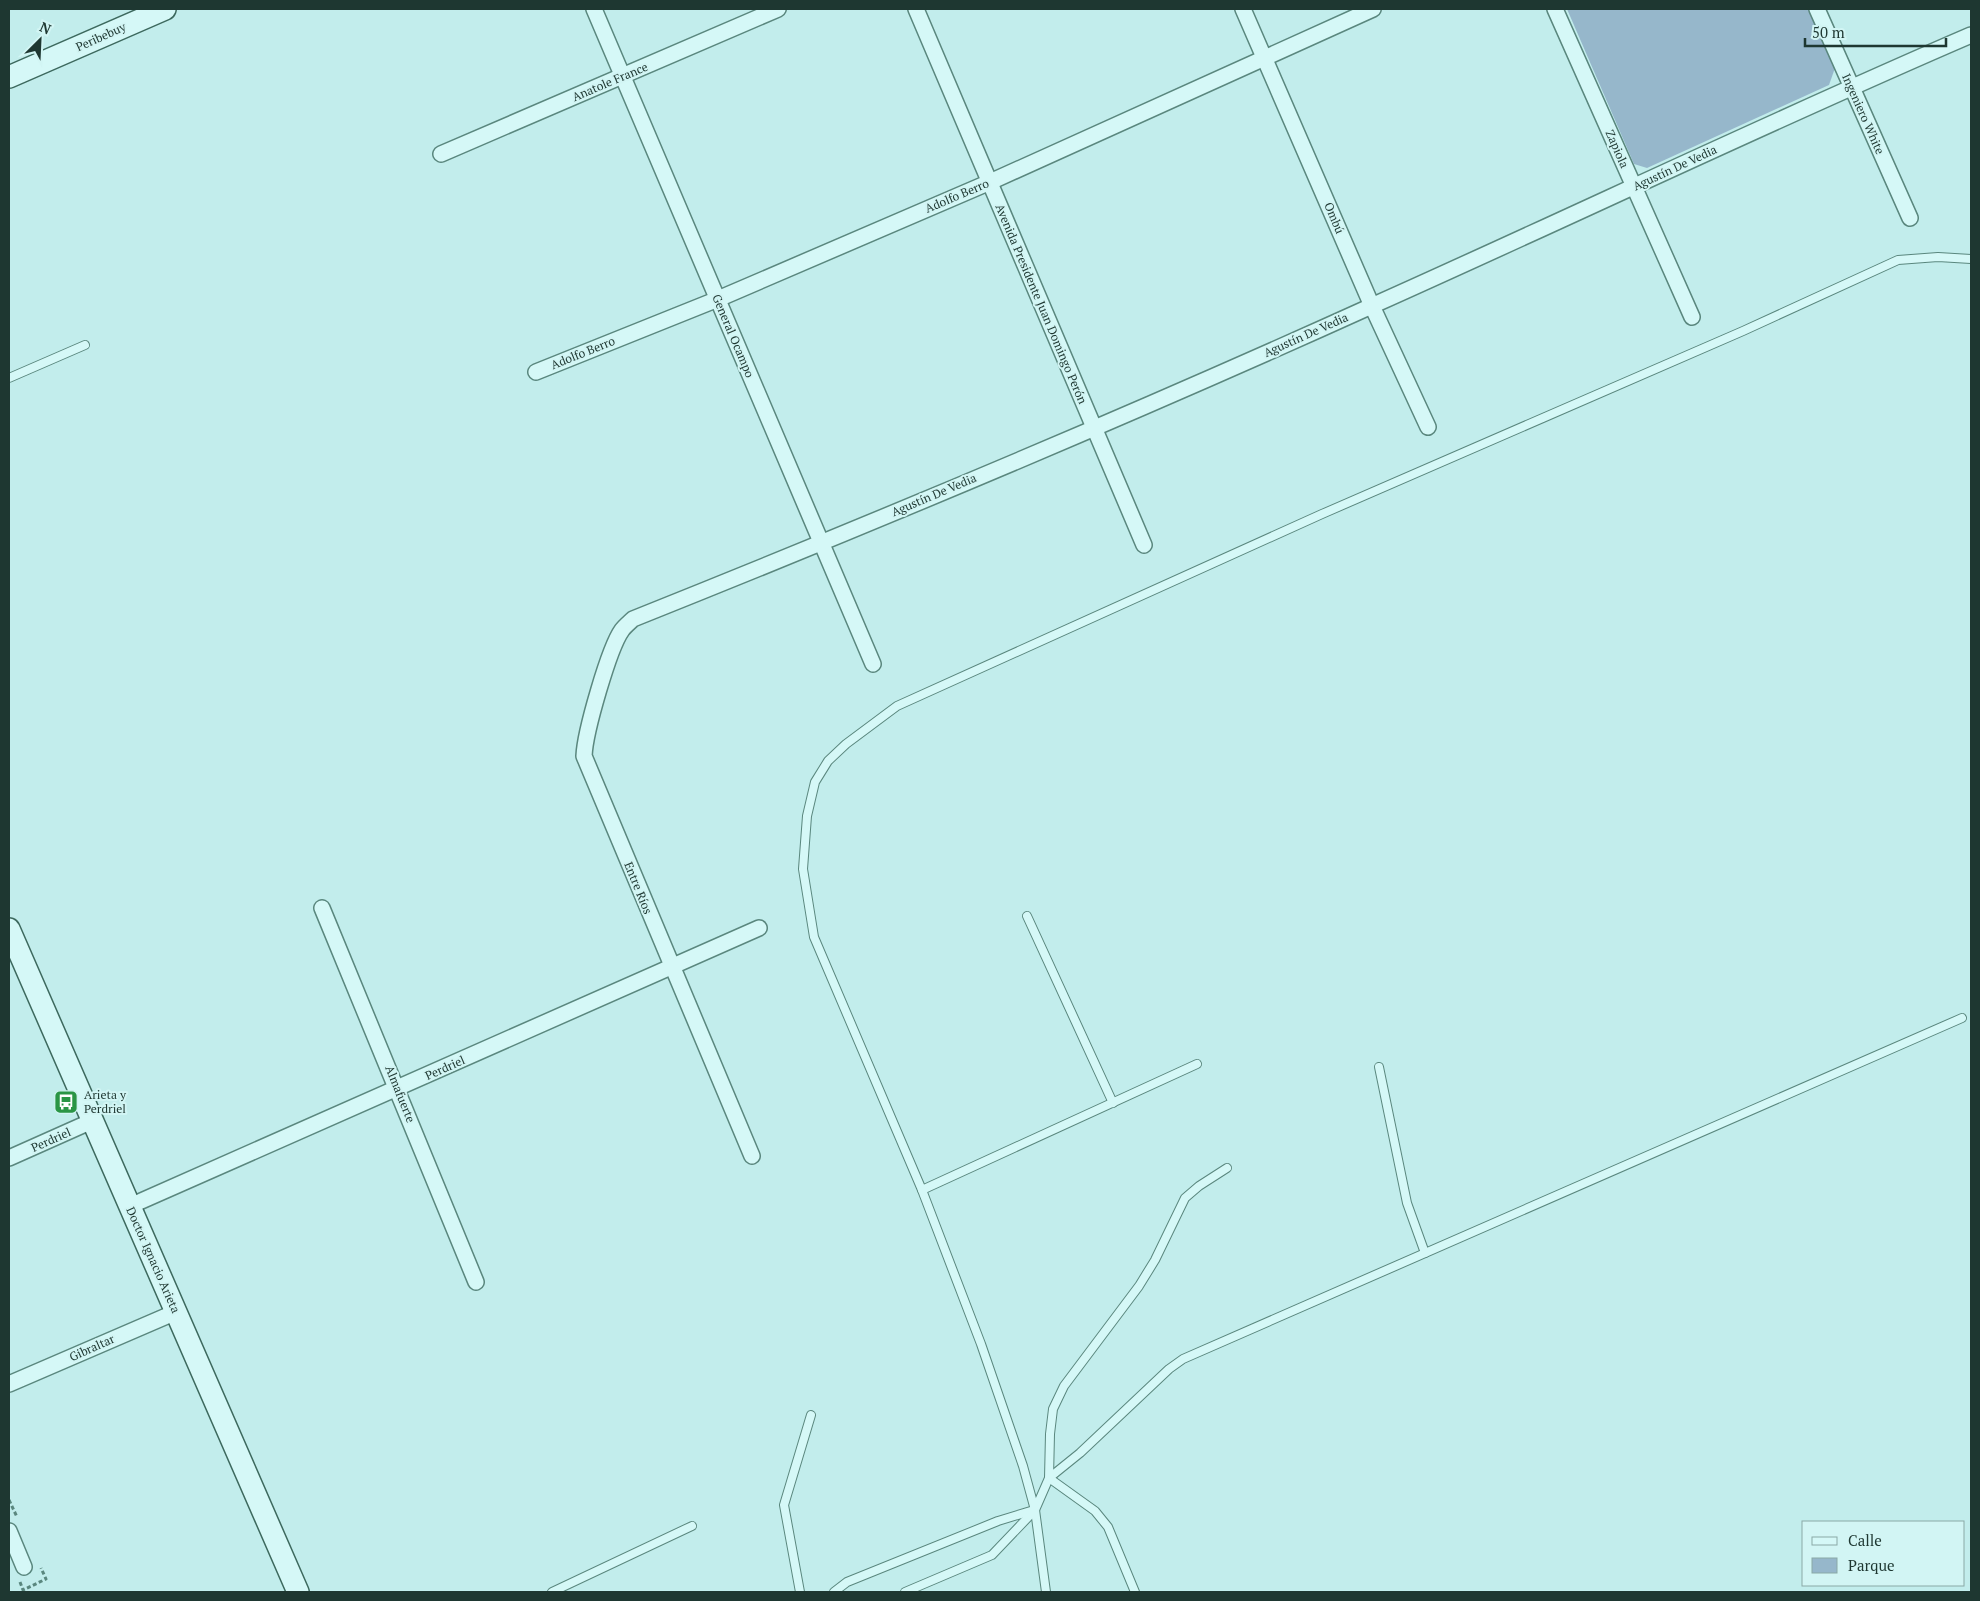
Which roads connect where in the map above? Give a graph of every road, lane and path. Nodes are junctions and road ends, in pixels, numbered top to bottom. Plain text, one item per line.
1 (165, 9) edge
2 (594, 9) edge
3 (778, 9) edge
4 (916, 9) edge
5 (1243, 9) edge
6 (1373, 9) edge
7 (1555, 9) edge
8 (1817, 9) edge
9 (1971, 35) edge
10 (1264, 56) junction
11 (623, 76) junction
12 (9, 77) edge
13 (1851, 86) junction
14 (441, 154) dead end
15 (990, 182) junction
16 (1634, 187) junction
17 (1910, 218) dead end
18 (1971, 259) edge
19 (718, 299) junction
20 (1372, 306) junction
21 (1692, 317) dead end
22 (85, 345) dead end
23 (536, 372) dead end
24 (9, 378) edge
25 (1428, 427) dead end
26 (1093, 428) junction
27 (821, 544) junction
28 (1144, 544) dead end
29 (633, 619) joint
30 (873, 664) dead end
31 (322, 908) dead end
32 (1027, 916) dead end
33 (759, 928) dead end
34 (9, 929) edge
35 (671, 968) junction
36 (1962, 1018) dead end
37 (1197, 1064) dead end
38 (1379, 1067) dead end
39 (398, 1089) junction
40 (1113, 1103) junction
41 (92, 1121) junction
42 (752, 1156) dead end
43 (9, 1158) edge
44 (1227, 1168) dead end
45 (922, 1190) junction
46 (130, 1206) junction
47 (1425, 1253) junction
48 (476, 1282) dead end
49 (176, 1312) junction
50 (9, 1384) edge
51 (810, 1414) dead end
52 (1049, 1478) junction
53 (1035, 1510) junction
54 (692, 1526) dead end
55 (9, 1531) edge
56 (24, 1568) dead end
57 (298, 1592) edge
58 (552, 1592) edge
59 (800, 1592) edge
60 (834, 1592) edge
61 (905, 1592) edge
62 (1046, 1592) edge
63 (1135, 1592) edge

1 - 12 street, Peribebuy
2 - 11 street, General Ocampo
3 - 11 street, Anatole France
4 - 15 street, Avenida Presidente Juan Domingo Perón
5 - 10 street, Ombú
6 - 10 street, Adolfo Berro
7 - 16 street, Zapiola
8 - 13 street, Ingeniero White
9 - 13 street, Agustín De Vedia
10 - 15 street, Adolfo Berro
10 - 20 street, Ombú
11 - 14 street, Anatole France
11 - 19 street, General Ocampo
13 - 16 street, Agustín De Vedia
13 - 17 street, Ingeniero White
15 - 19 street, Adolfo Berro
15 - 26 street, Avenida Presidente Juan Domingo Perón
16 - 20 street, Agustín De Vedia
16 - 21 street, Zapiola
18 - 45 lane
19 - 23 street, Adolfo Berro
19 - 27 street, General Ocampo
20 - 25 street, Ombú
20 - 26 street, Agustín De Vedia
22 - 24 lane
26 - 27 street, Agustín De Vedia
26 - 28 street, Avenida Presidente Juan Domingo Perón
27 - 29 street, Agustín De Vedia
27 - 30 street, General Ocampo
29 - 35 street, Entre Ríos
31 - 39 street, Almafuerte
32 - 40 lane
33 - 35 street, Perdriel
34 - 41 street, Doctor Ignacio Arieta
35 - 39 street, Perdriel
35 - 42 street, Entre Ríos
36 - 47 lane
37 - 40 lane
38 - 47 lane
39 - 46 street, Perdriel
39 - 48 street, Almafuerte
40 - 45 lane
41 - 43 street, Perdriel
41 - 46 street, Doctor Ignacio Arieta
44 - 52 lane
45 - 53 lane
46 - 49 street, Doctor Ignacio Arieta
47 - 52 lane
49 - 50 street, Gibraltar
49 - 57 street, Doctor Ignacio Arieta
51 - 59 lane
52 - 53 lane
52 - 63 lane
53 - 60 lane
53 - 61 lane
53 - 62 lane
54 - 58 lane
55 - 56 street

